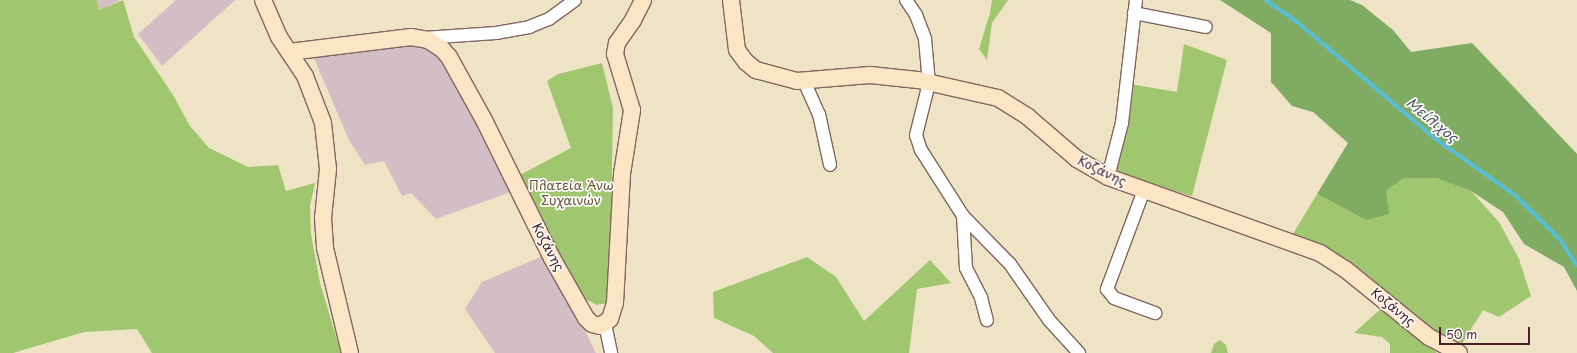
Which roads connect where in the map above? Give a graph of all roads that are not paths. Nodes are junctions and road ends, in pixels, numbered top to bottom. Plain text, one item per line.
1 (263, 0) edge
2 (575, 0) edge
3 (643, 0) edge
4 (732, 0) edge
5 (906, 0) edge
6 (1136, 0) edge
7 (1134, 12) junction
8 (1206, 27) dead end
9 (423, 38) junction
10 (289, 52) junction
11 (804, 81) junction
12 (929, 83) junction
13 (830, 165) dead end
14 (1108, 176) junction
15 (1144, 190) junction
16 (963, 216) junction
17 (1156, 313) dead end
18 (987, 320) dead end
19 (605, 324) junction
20 (350, 353) edge
21 (611, 353) edge
22 (1079, 353) edge
23 (1459, 353) edge

1 - 10 street
2 - 9 street
3 - 19 street
4 - 11 street, Κοζάνης
5 - 12 street
6 - 7 street
7 - 8 street
7 - 14 street
9 - 10 street, Κοζάνης
9 - 19 street, Κοζάνης
10 - 20 street
11 - 12 street, Κοζάνης
11 - 13 street
12 - 14 street, Κοζάνης
12 - 16 street
14 - 15 street, Κοζάνης
15 - 17 street
15 - 23 street, Κοζάνης
16 - 18 street
16 - 22 street
19 - 21 street

